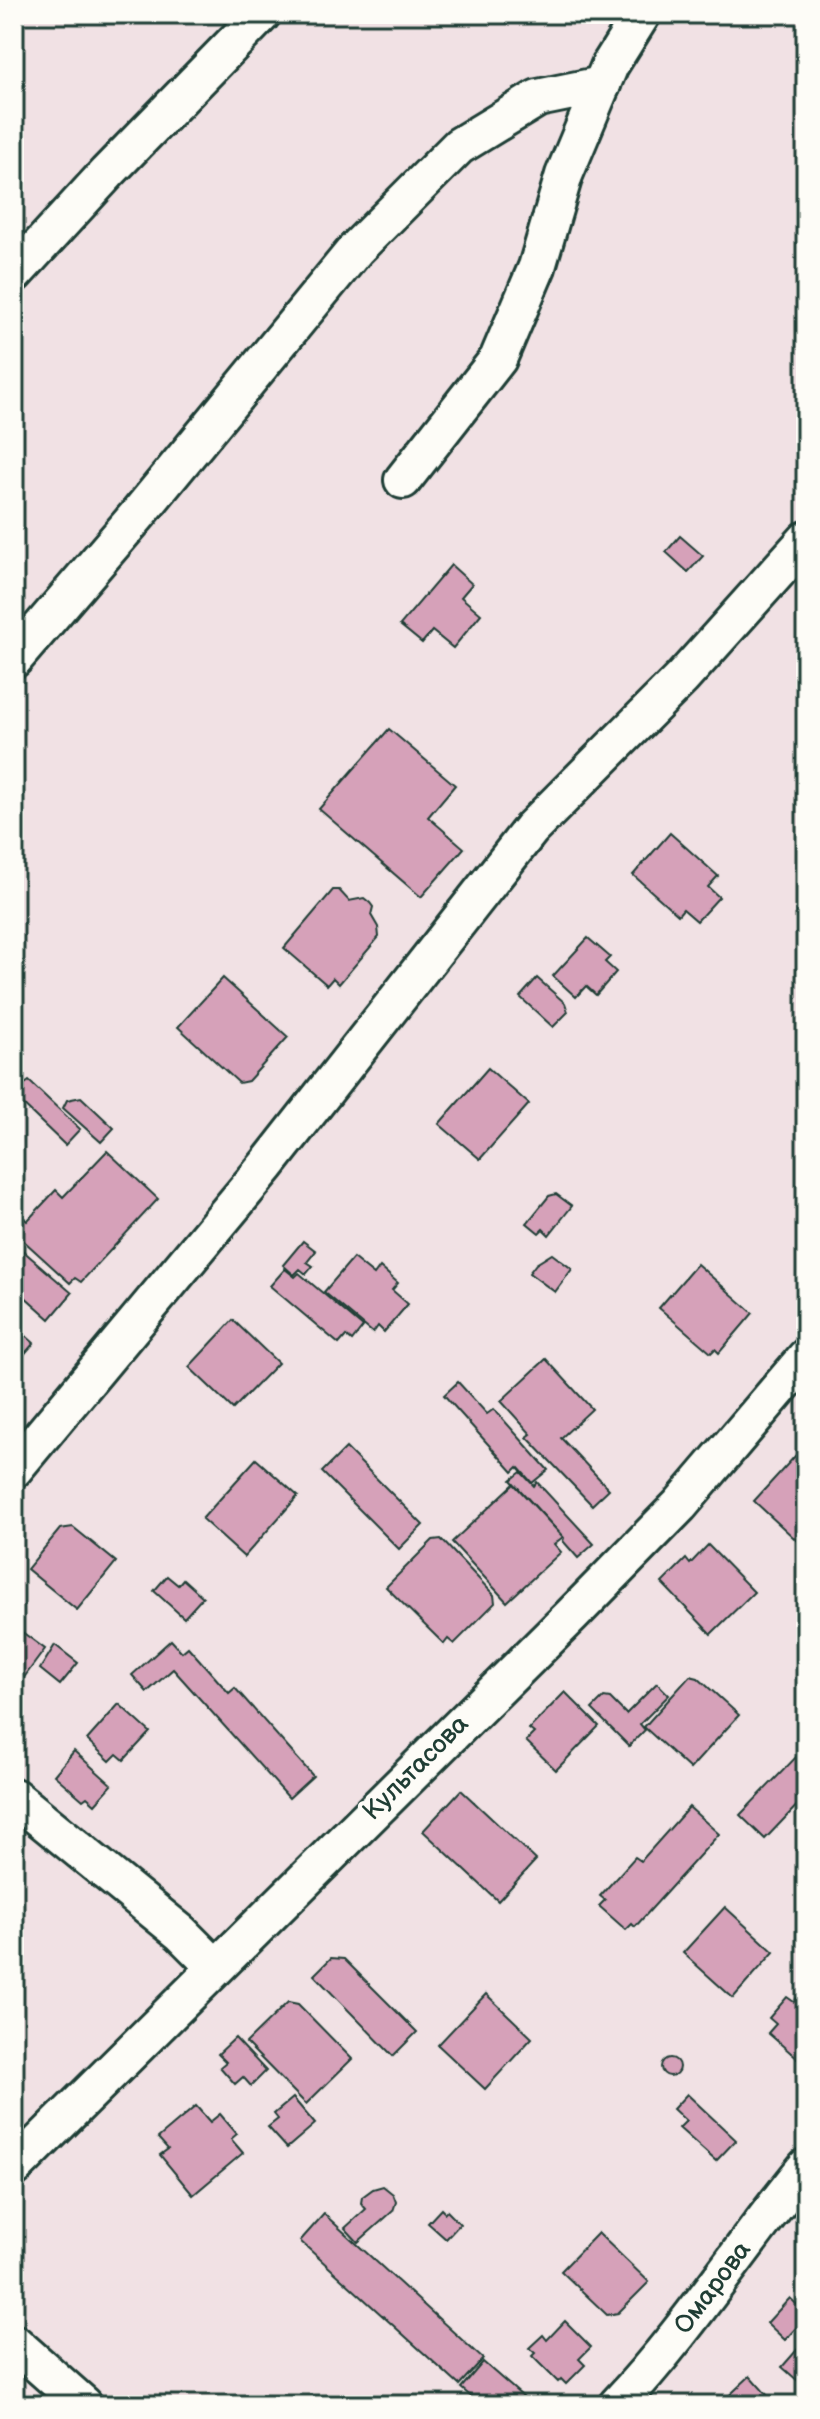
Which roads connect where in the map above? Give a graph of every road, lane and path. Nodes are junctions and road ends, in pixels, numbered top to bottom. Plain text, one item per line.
1 (262, 14) edge
2 (642, 14) edge
3 (602, 85) junction
4 (14, 274) edge
5 (403, 480) dead end
6 (806, 540) edge
7 (14, 659) edge
8 (806, 1357) edge
9 (14, 1469) edge
10 (14, 1797) edge
11 (215, 1967) junction
12 (806, 2167) edge
13 (14, 2168) edge
14 (14, 2343) edge
15 (84, 2405) edge
16 (617, 2405) edge

1 - 4 street
2 - 3 street
3 - 5 street
3 - 7 street
6 - 9 street
8 - 11 street, Культасова
10 - 11 street
11 - 13 street, Культасова
12 - 16 street, Омарова
14 - 15 street

